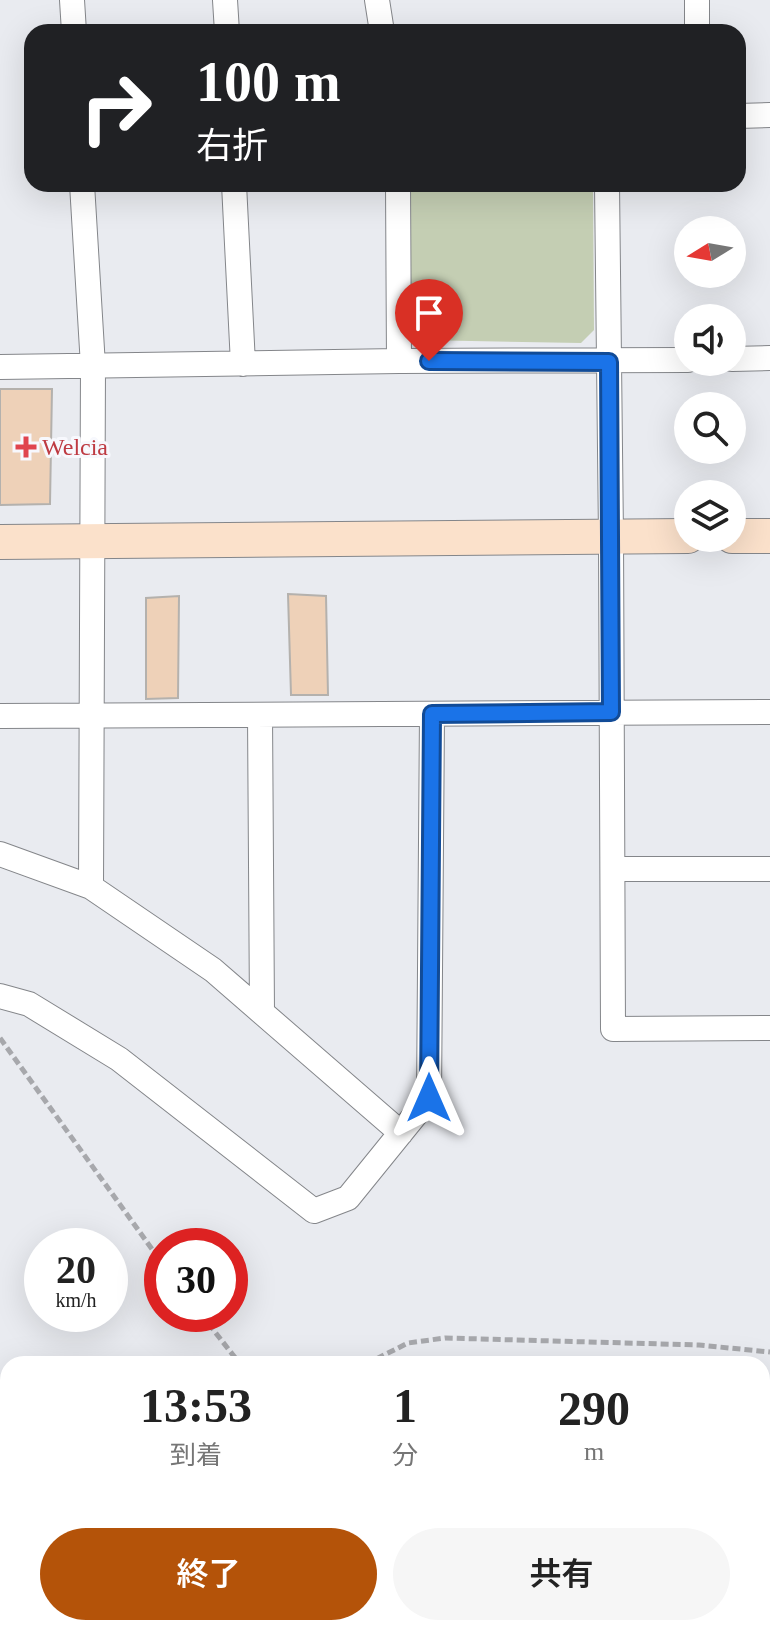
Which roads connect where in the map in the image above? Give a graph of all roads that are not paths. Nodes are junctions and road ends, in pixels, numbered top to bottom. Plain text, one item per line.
1 (72, 0) edge
2 (225, 0) edge
3 (377, 0) edge
4 (697, 0) edge
5 (74, 24) edge
6 (226, 24) edge
7 (381, 24) edge
8 (697, 24) edge
9 (770, 115) edge
10 (746, 116) edge
11 (82, 192) edge
12 (234, 192) edge
13 (398, 192) edge
14 (607, 192) edge
15 (770, 358) edge
16 (746, 359) edge
17 (674, 360) edge
18 (399, 361) junction
19 (609, 362) junction
20 (243, 364) junction
21 (93, 366) junction
22 (0, 367) edge
23 (674, 536) edge
24 (746, 536) edge
25 (770, 536) edge
26 (611, 537) junction
27 (93, 541) junction
28 (0, 542) edge
29 (611, 712) junction
30 (770, 712) edge
31 (432, 714) junction
32 (260, 715) junction
33 (0, 716) edge
34 (92, 716) junction
35 (0, 854) edge
36 (613, 869) junction
37 (770, 869) edge
38 (91, 887) junction
39 (0, 996) edge
40 (262, 1012) junction
41 (770, 1028) edge
42 (401, 1133) junction

1 - 5 street
2 - 6 street
3 - 7 street
4 - 8 street
9 - 10 street
11 - 21 street
12 - 20 street
13 - 18 street
14 - 19 street
15 - 16 street
17 - 19 street
18 - 19 street
18 - 20 street
19 - 26 street
20 - 21 street
21 - 22 street
21 - 27 street
23 - 26 street
24 - 25 street
26 - 27 street
26 - 29 street
27 - 28 street
27 - 34 street
29 - 30 street
29 - 31 street
29 - 36 street
31 - 32 street
31 - 42 street
32 - 34 street
32 - 40 street
33 - 34 street
34 - 38 street
35 - 38 street
36 - 37 street
36 - 41 street
38 - 40 street
39 - 42 street
40 - 42 street

